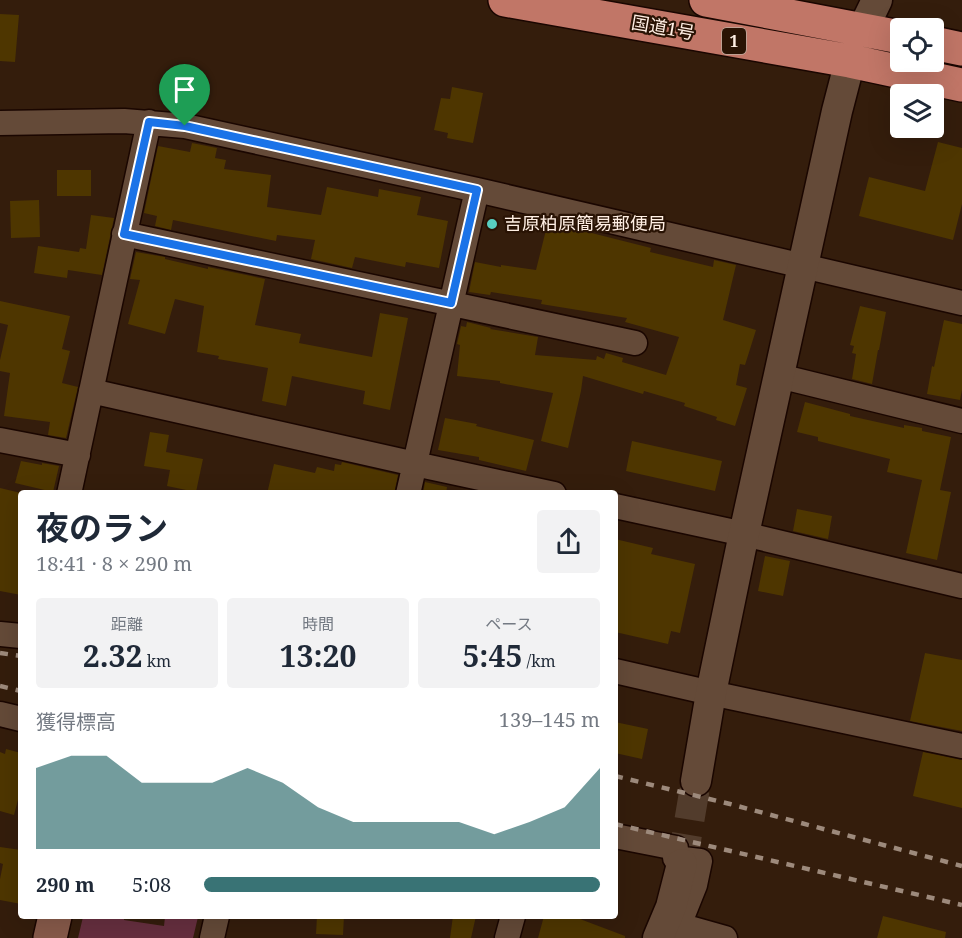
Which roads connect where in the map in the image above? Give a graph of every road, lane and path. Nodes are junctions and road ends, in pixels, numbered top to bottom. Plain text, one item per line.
1 (505, 0) edge
2 (706, 0) edge
3 (877, 0) edge
4 (863, 29) junction
5 (890, 34) edge
6 (944, 45) edge
7 (962, 49) edge
8 (850, 61) junction
9 (962, 84) edge
10 (149, 122) junction
11 (0, 123) edge
12 (477, 190) junction
13 (124, 234) junction
14 (804, 265) junction
15 (451, 303) junction
16 (962, 303) edge
17 (635, 343) dead end
18 (779, 376) junction
19 (91, 391) junction
20 (962, 422) edge
21 (0, 440) edge
22 (78, 455) junction
23 (415, 464) junction
24 (70, 490) edge
25 (409, 490) edge
26 (535, 490) edge
27 (618, 507) edge
28 (744, 534) junction
29 (962, 586) edge
30 (0, 633) edge
31 (18, 636) edge
32 (618, 672) edge
33 (711, 693) junction
34 (0, 714) edge
35 (18, 717) edge
36 (962, 746) edge
37 (696, 782) tunnel mouth
38 (618, 837) edge
39 (682, 864) tunnel mouth
40 (54, 919) edge
41 (217, 919) edge
42 (512, 919) edge
43 (670, 934) edge
44 (50, 938) edge
45 (212, 938) edge
46 (507, 938) edge
47 (725, 938) edge

1 - 8 highway, 国道1号 / 1
2 - 4 highway, 国道1号 / 1
3 - 4 street
4 - 5 highway, 国道1号 / 1
4 - 8 street
6 - 7 highway
8 - 9 highway, 国道1号 / 1
8 - 14 street
10 - 11 street
10 - 12 street
10 - 13 street
12 - 14 street
12 - 15 street
13 - 15 street
13 - 19 street
14 - 16 street
14 - 18 street
15 - 17 street
15 - 23 street
18 - 20 street
18 - 28 street
19 - 22 street
19 - 23 street
21 - 22 street
22 - 24 street
23 - 25 street
23 - 26 street
27 - 28 street
28 - 29 street
28 - 33 street
30 - 31 street
32 - 33 street
33 - 36 street
33 - 37 street
34 - 35 street
38 - 43 street
39 - 43 street
40 - 44 main road
41 - 45 street
42 - 46 street
43 - 47 street

